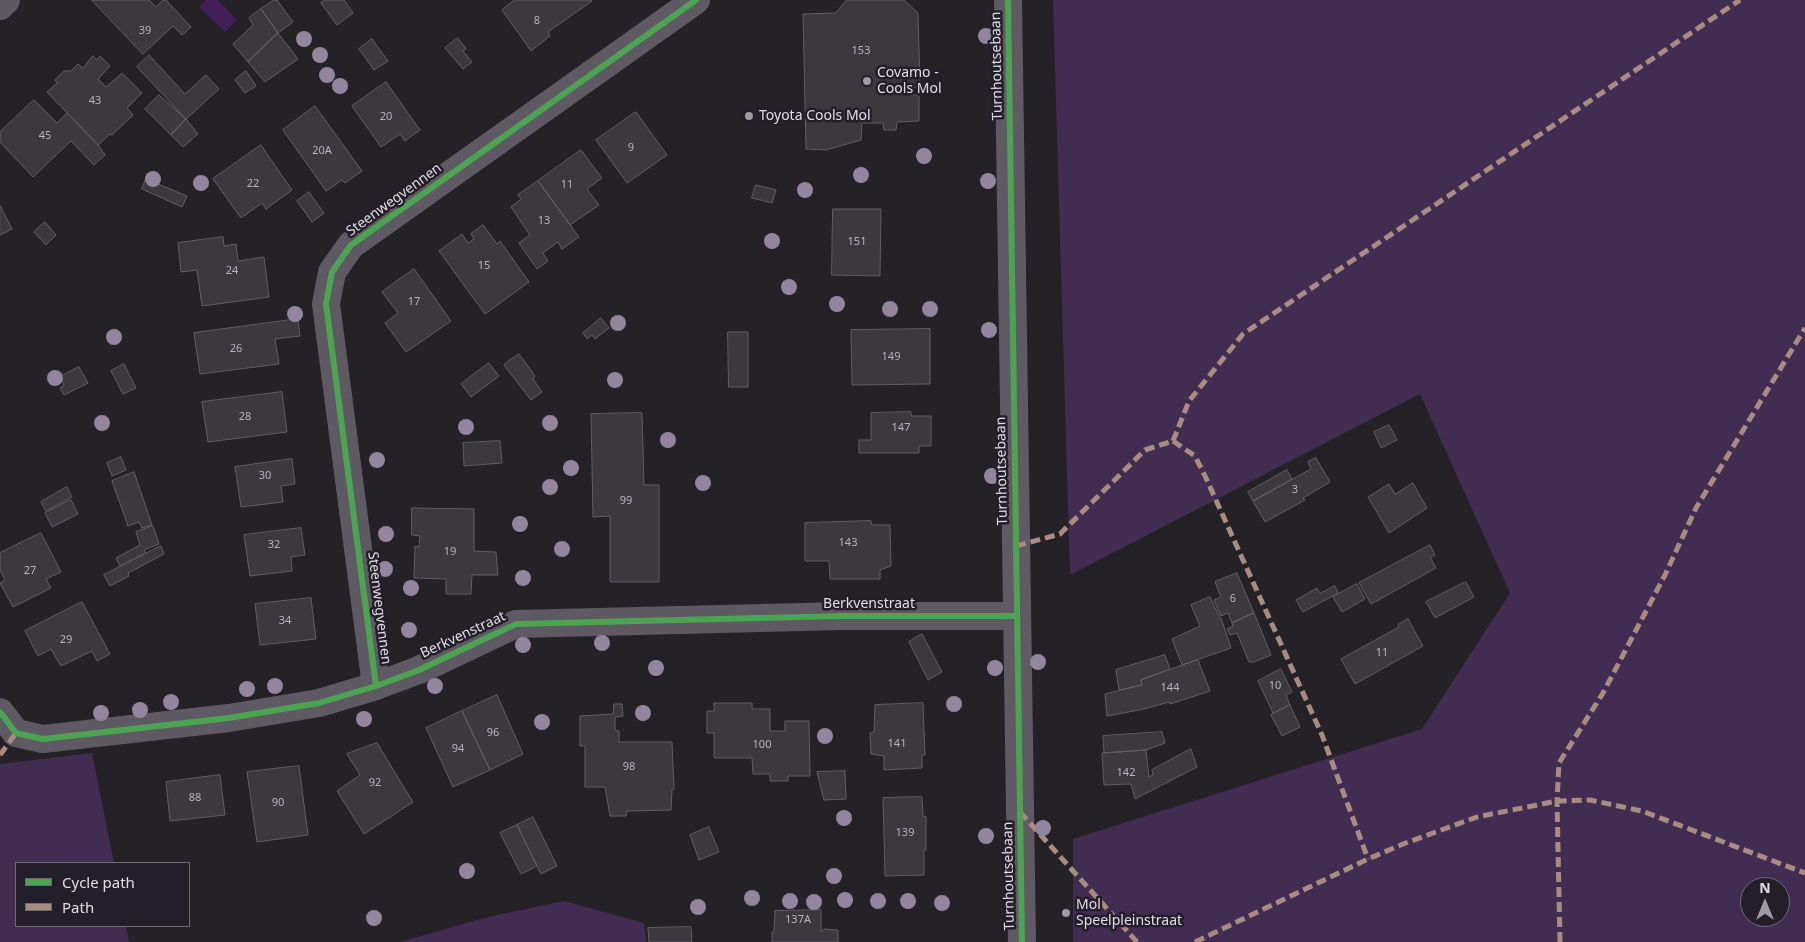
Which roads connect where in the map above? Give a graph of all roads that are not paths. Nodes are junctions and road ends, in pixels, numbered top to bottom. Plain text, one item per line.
1 (6, 0) edge
2 (696, 0) edge
3 (1008, 0) edge
4 (0, 6) edge
5 (1017, 616) junction
6 (376, 686) junction
7 (0, 712) edge
8 (1022, 942) edge

1 - 4 street
2 - 6 street, Steenwegvennen
3 - 5 main road, Turnhoutsebaan
5 - 6 street, Berkvenstraat
5 - 8 main road, Turnhoutsebaan
6 - 7 street, Berkvenstraat

